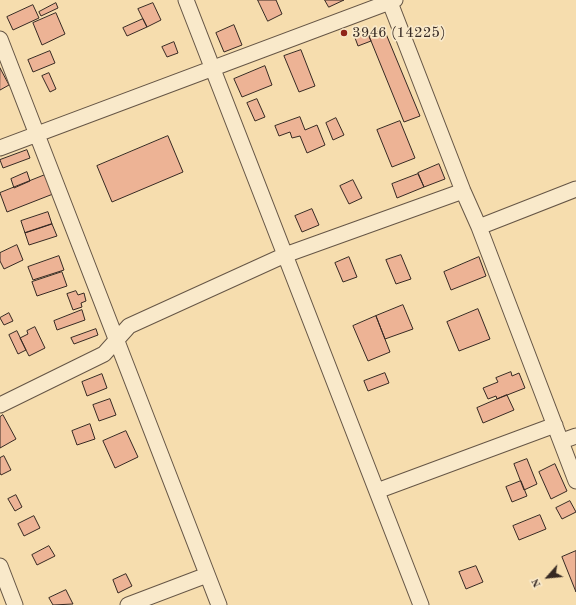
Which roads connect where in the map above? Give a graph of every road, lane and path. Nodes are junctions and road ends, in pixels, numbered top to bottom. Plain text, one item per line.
1 (186, 0) edge
2 (391, 1) edge
3 (0, 39) edge
4 (212, 68) junction
5 (37, 134) junction
6 (0, 148) edge
7 (576, 189) edge
8 (463, 191) junction
9 (479, 227) junction
10 (285, 255) junction
11 (116, 340) junction
12 (0, 405) edge
13 (555, 425) junction
14 (576, 436) edge
15 (562, 441) junction
16 (576, 481) edge
17 (377, 492) junction
18 (0, 566) edge
19 (207, 575) junction
20 (16, 605) edge
21 (128, 605) edge
22 (219, 605) edge
23 (421, 605) edge

1 - 4 street
2 - 4 street
2 - 8 street
3 - 5 street
4 - 5 street
4 - 10 street
5 - 6 street
5 - 11 street
7 - 9 street
8 - 9 street
8 - 10 street
9 - 13 street
10 - 11 street
10 - 17 street
11 - 12 street
11 - 19 street
13 - 15 street
13 - 17 street
14 - 15 street
15 - 16 street
17 - 23 street
18 - 20 street
19 - 21 street
19 - 22 street

